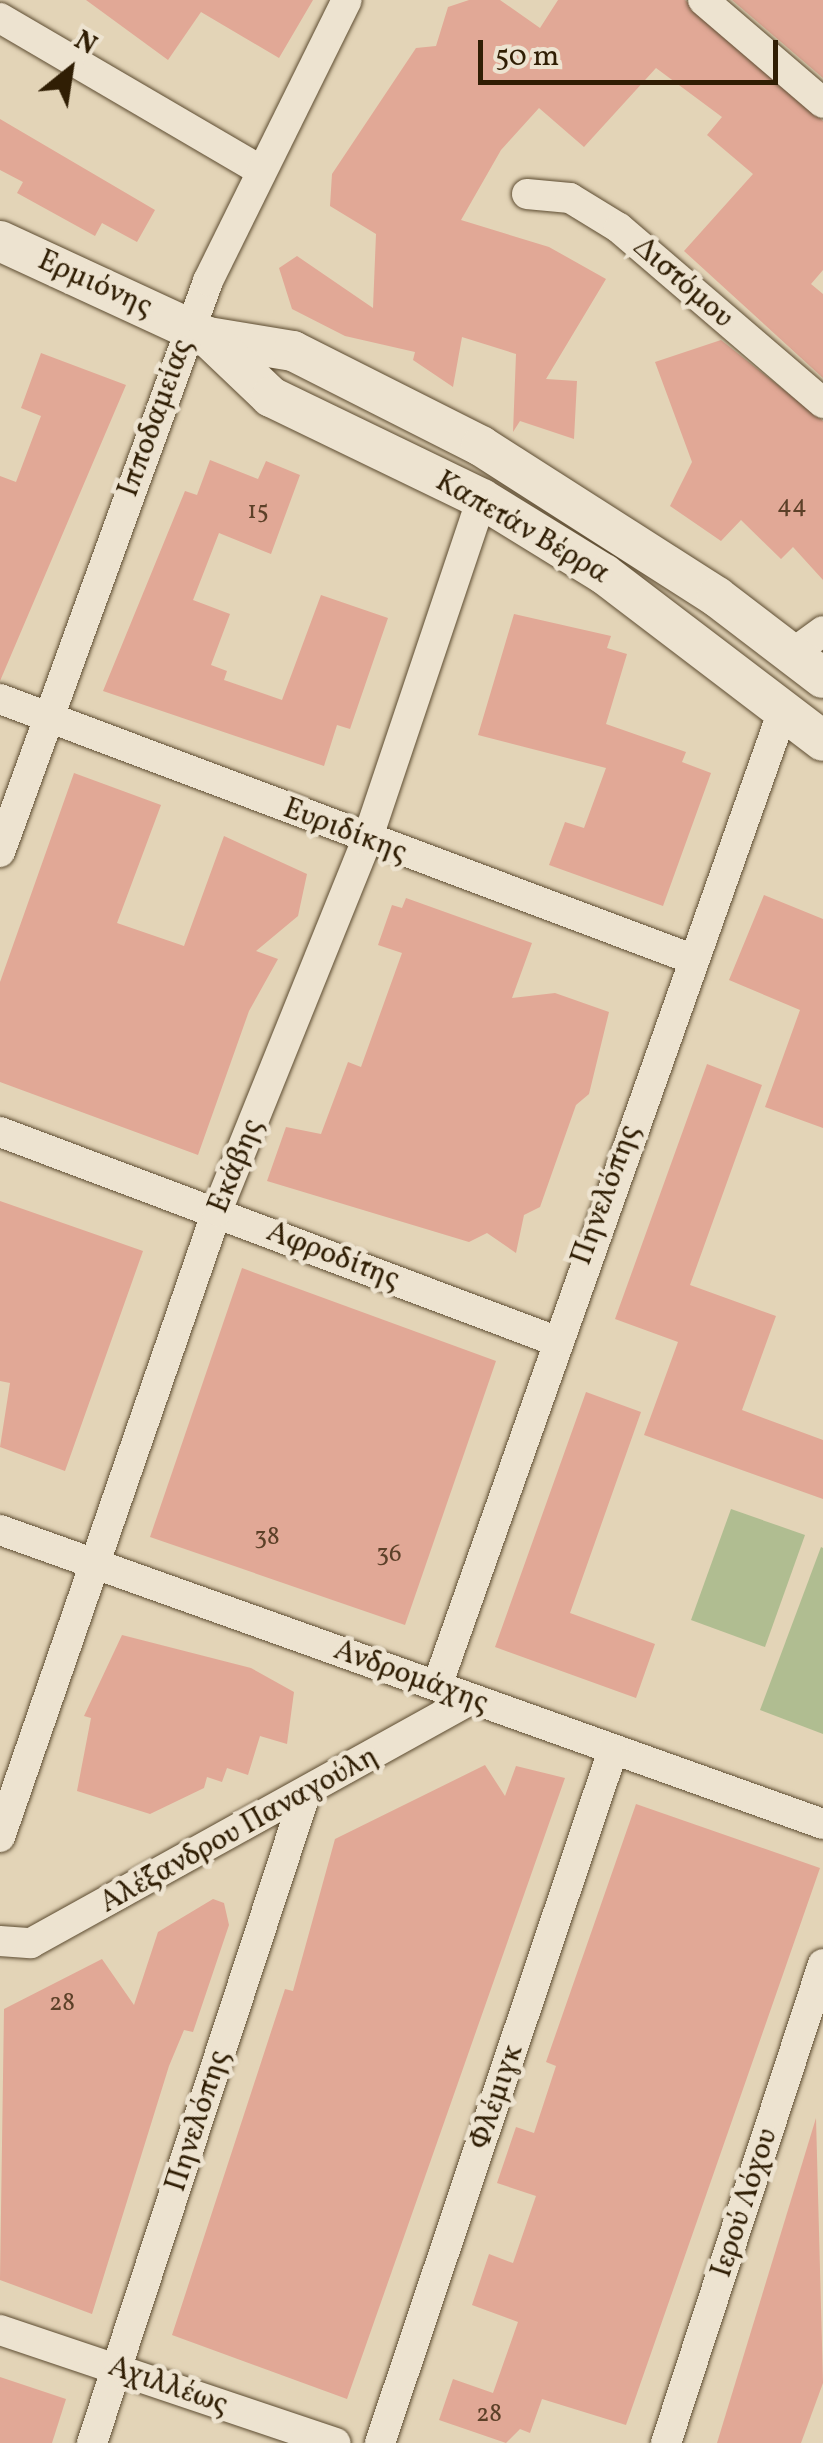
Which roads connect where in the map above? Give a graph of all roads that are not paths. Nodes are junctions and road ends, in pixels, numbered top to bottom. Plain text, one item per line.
1 (348, 0) edge
2 (702, 0) edge
3 (0, 18) edge
4 (823, 103) edge
5 (260, 170) junction
6 (527, 194) dead end
7 (0, 241) edge
8 (199, 332) junction
9 (823, 402) edge
10 (482, 499) junction
11 (813, 654) edge
12 (0, 699) edge
13 (784, 708) junction
14 (49, 718) junction
15 (823, 741) edge
16 (367, 840) junction
17 (0, 852) edge
18 (692, 959) junction
19 (0, 1132) edge
20 (217, 1211) junction
21 (553, 1340) junction
22 (0, 1530) edge
23 (92, 1562) junction
24 (438, 1686) junction
25 (472, 1698) junction
26 (613, 1750) junction
27 (304, 1798) junction
28 (823, 1824) edge
29 (0, 1837) edge
30 (0, 1941) edge
31 (823, 1964) edge
32 (0, 2330) edge
33 (116, 2369) junction
34 (92, 2443) edge
35 (336, 2443) edge
36 (380, 2443) edge
37 (666, 2443) edge

1 - 5 street, Ιπποδαμείας
2 - 4 street
3 - 5 street
5 - 8 street, Ιπποδαμείας
6 - 9 street, Διστόμου
7 - 8 street, Ερμιόνης
8 - 10 street, Καπετάν Βέρρα
8 - 11 street, Καπετάν Βέρρα
8 - 14 street, Ιπποδαμείας
10 - 13 street, Καπετάν Βέρρα
10 - 16 street, Εκάβης
12 - 14 street, Ευριδίκης
13 - 15 street, Καπετάν Βέρρα
13 - 18 street, Πηνελόπης
14 - 16 street, Ευριδίκης
14 - 17 street, Ιπποδαμείας
16 - 18 street, Ευριδίκης
16 - 20 street, Εκάβης
18 - 21 street, Πηνελόπης
19 - 20 street, Αφροδίτης
20 - 21 street, Αφροδίτης
20 - 23 street, Εκάβης
21 - 24 street, Πηνελόπης
22 - 23 street, Ανδρομάχης
23 - 24 street, Ανδρομάχης
23 - 29 street, Εκάβης
24 - 25 street, Ανδρομάχης
25 - 26 street, Ανδρομάχης
25 - 27 street, Αλέξανδρου Παναγούλη
26 - 28 street, Ανδρομάχης
26 - 36 street, Φλέμιγκ
27 - 30 street, Αλέξανδρου Παναγούλη
27 - 33 street, Πηνελόπης
31 - 37 street, Ιερού Λόχου
32 - 33 street, Αχιλλέως
33 - 34 street, Πηνελόπης
33 - 35 street, Αχιλλέως

